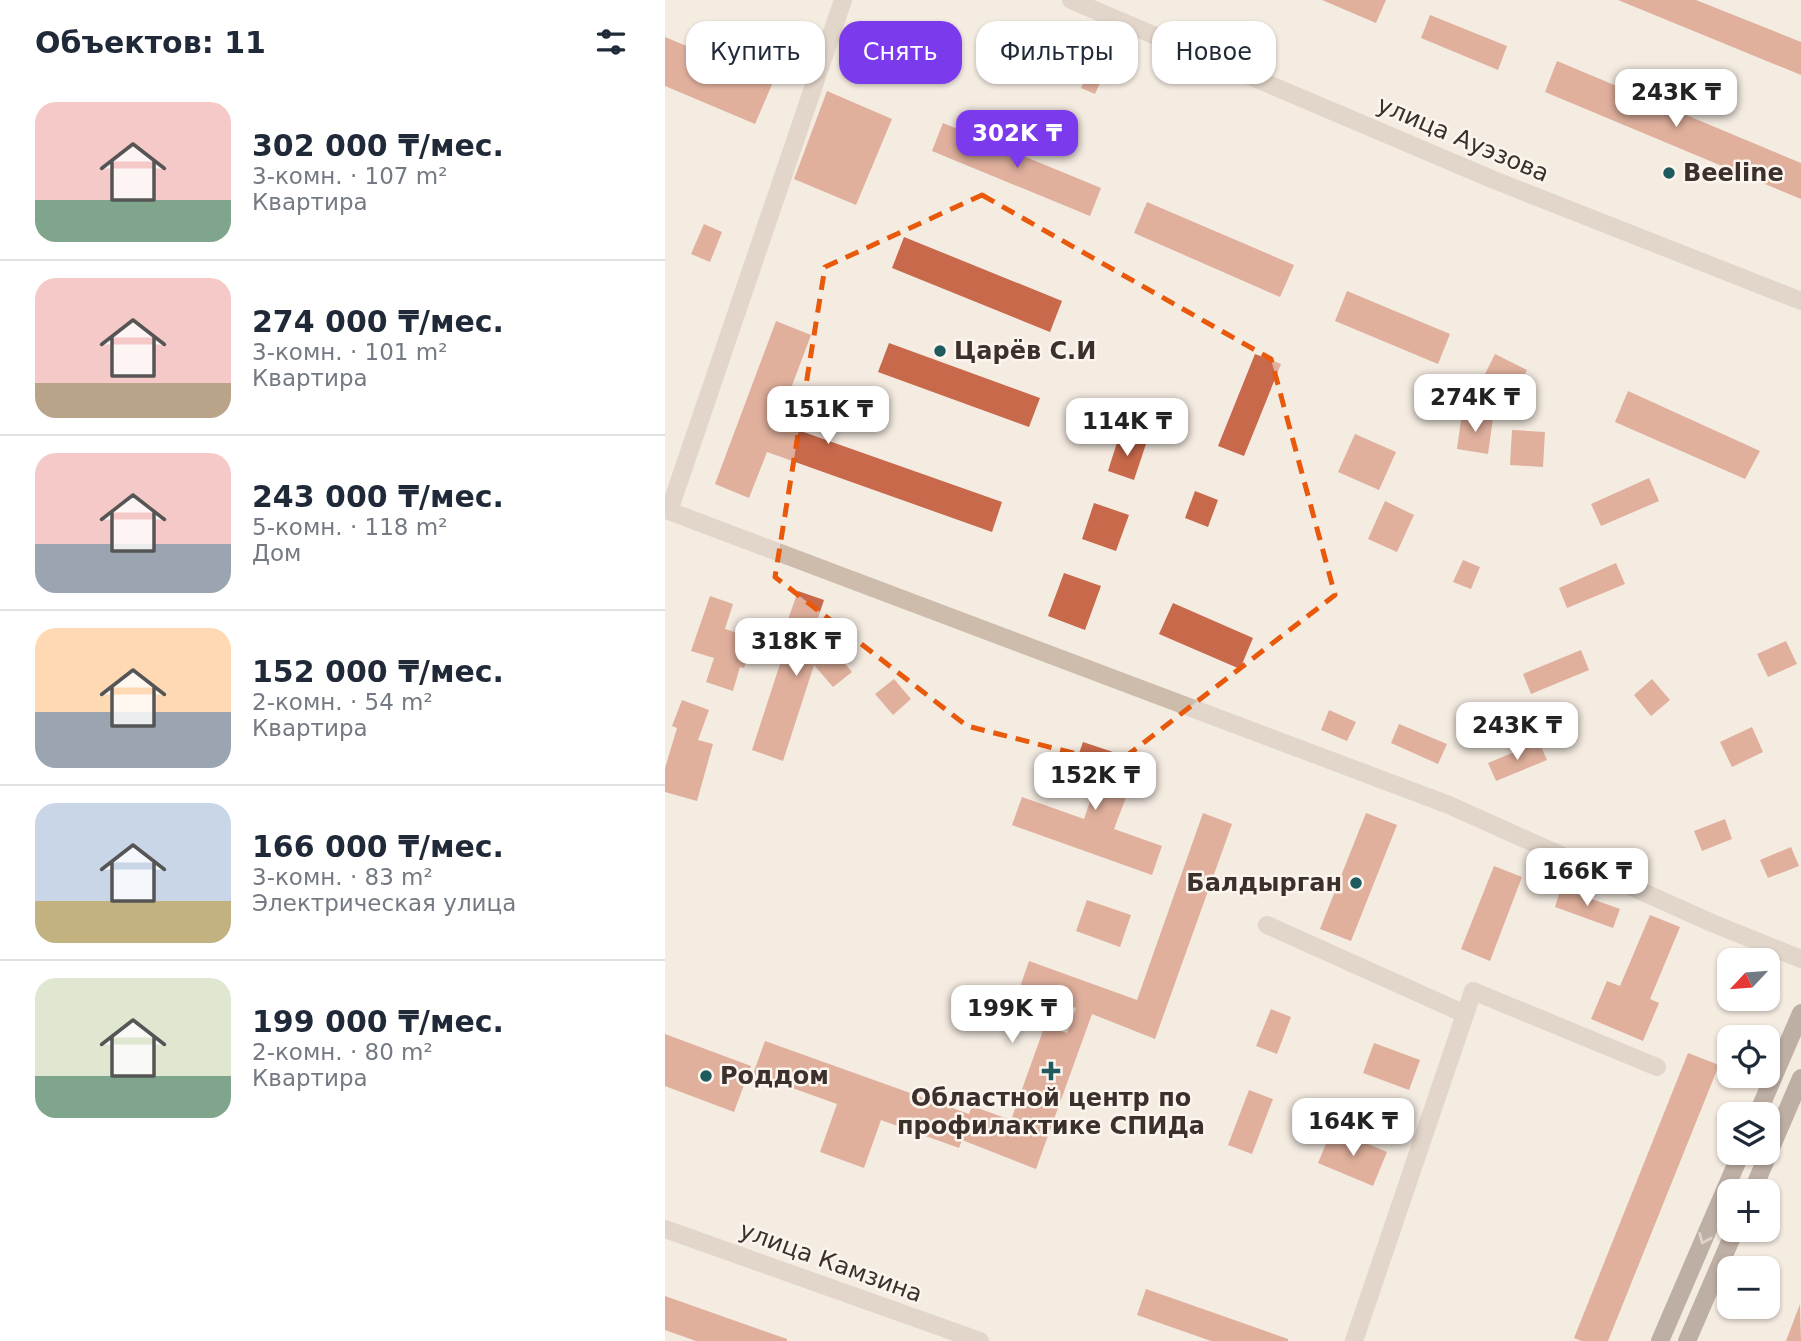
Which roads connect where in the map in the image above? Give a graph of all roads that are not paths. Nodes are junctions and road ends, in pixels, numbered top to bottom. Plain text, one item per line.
1 (843, 0) edge
2 (1070, 0) edge
3 (1801, 301) edge
4 (1267, 925) dead end
5 (1801, 958) edge
6 (1801, 1013) edge
7 (1465, 1014) junction
8 (1657, 1067) dead end
9 (1801, 1078) edge
10 (1763, 1102) edge
11 (1736, 1165) edge
12 (1758, 1179) edge
13 (665, 1229) edge
14 (1730, 1242) edge
15 (980, 1341) edge
16 (1354, 1341) edge
17 (1660, 1341) edge
18 (1687, 1341) edge

1 - 5 street
2 - 3 street, улица Ауэзова
4 - 7 street
6 - 10 main road
7 - 8 street
7 - 16 street
9 - 12 main road
11 -> 17 main road
13 - 15 street, улица Камзина
14 - 18 main road

